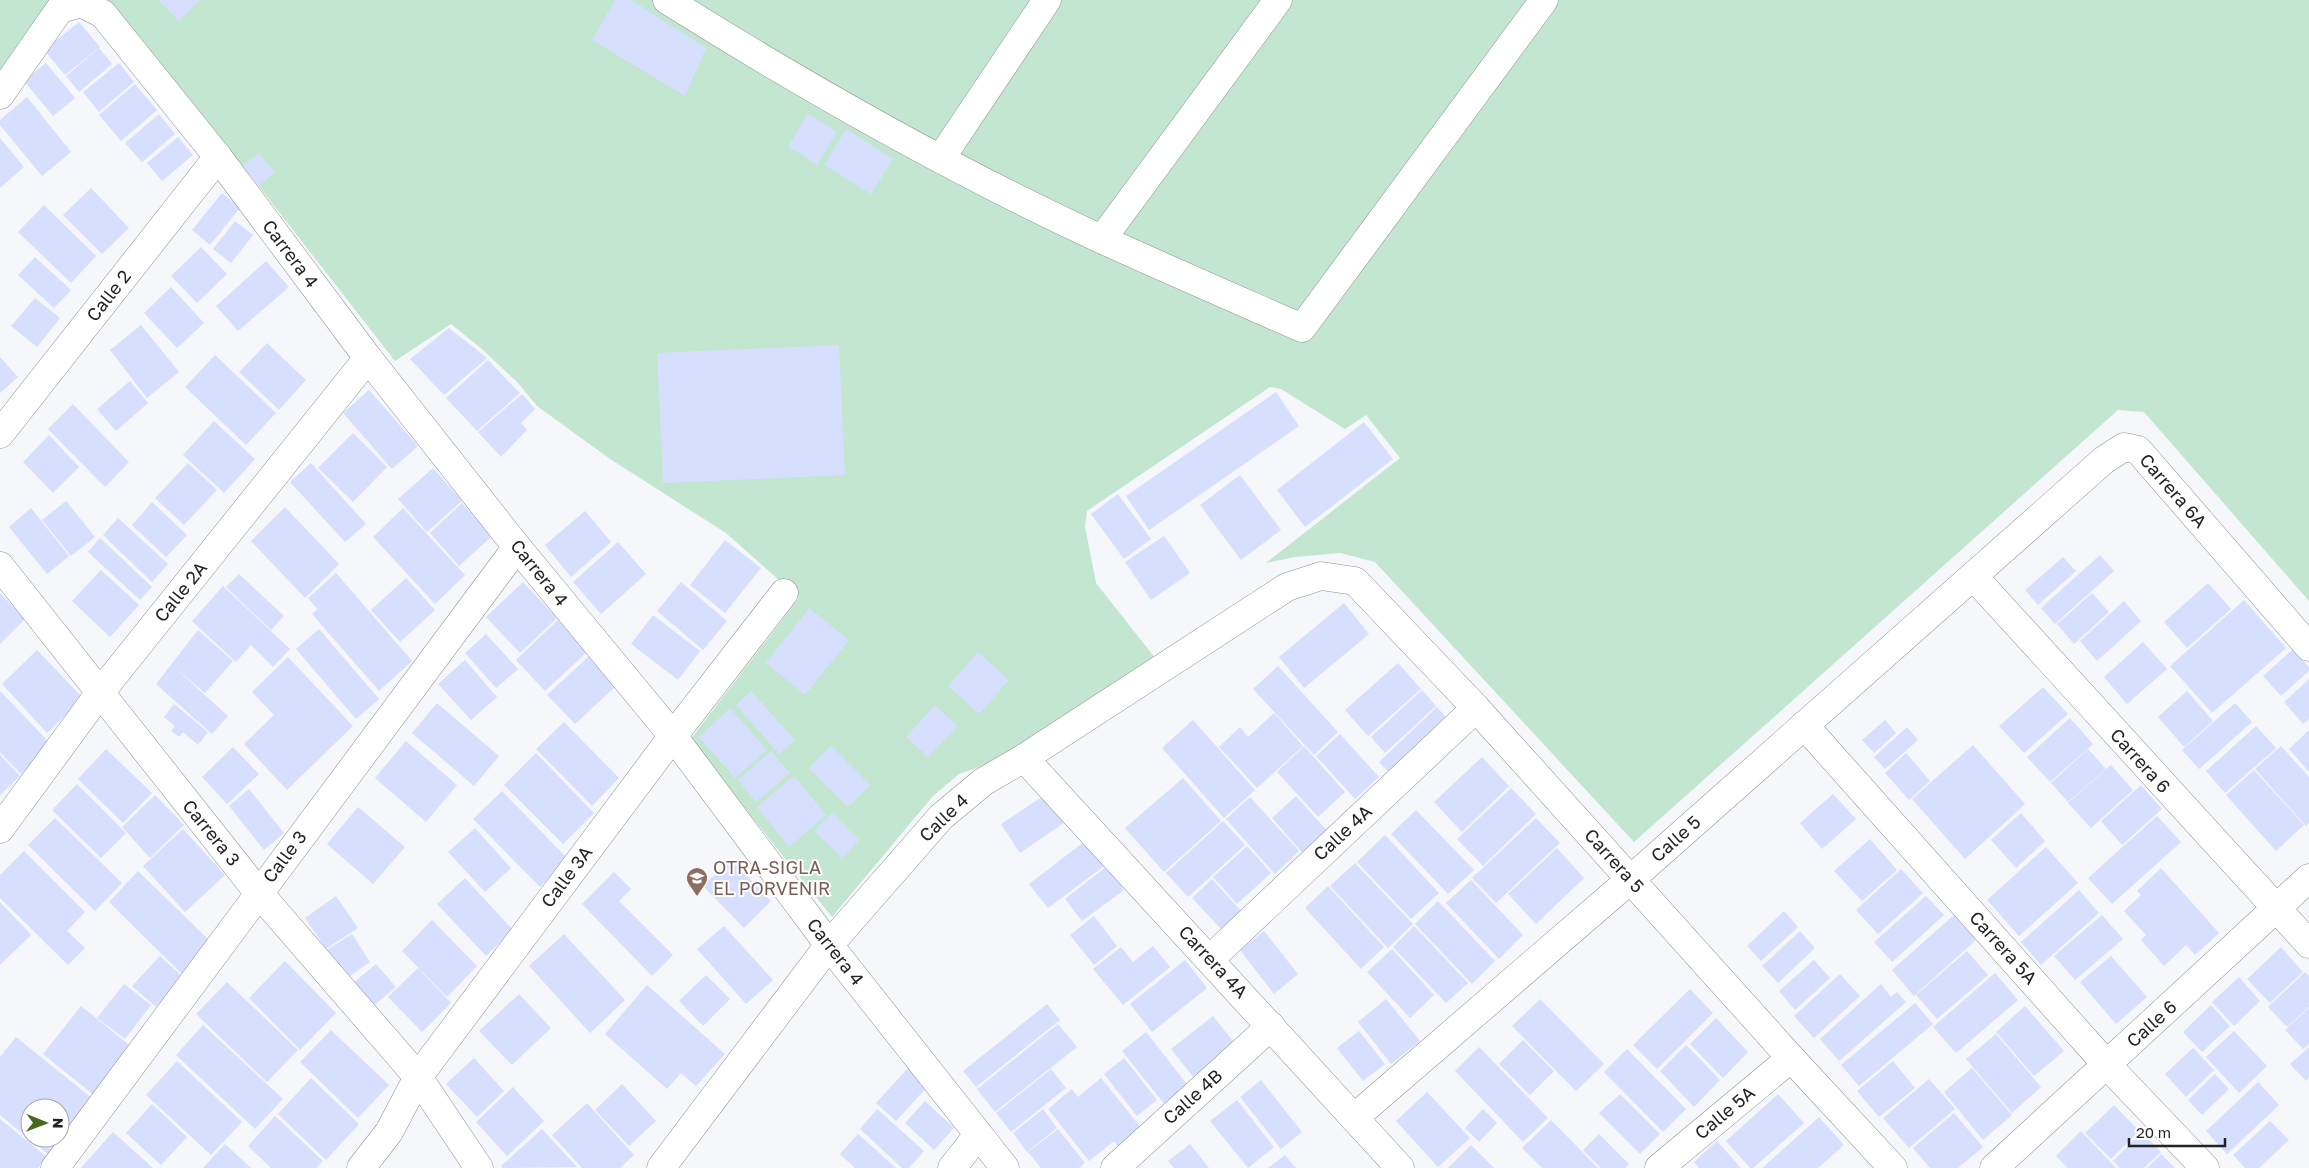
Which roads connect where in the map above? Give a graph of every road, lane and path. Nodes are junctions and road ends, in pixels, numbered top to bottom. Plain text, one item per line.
1 (667, 0) edge
2 (1047, 0) edge
3 (1278, 0) edge
4 (1544, 0) edge
5 (74, 4) edge
6 (0, 95) edge
7 (218, 158) junction
8 (941, 158) junction
9 (1102, 239) junction
10 (368, 358) junction
11 (0, 434) edge
12 (517, 546) junction
13 (0, 566) edge
14 (1321, 576) joint
15 (1973, 576) junction
16 (784, 593) dead end
17 (2309, 647) edge
18 (99, 694) junction
19 (1476, 708) junction
20 (1804, 725) junction
21 (673, 736) junction
22 (1024, 758) junction
23 (0, 829) edge
24 (2309, 878) edge
25 (1631, 879) junction
26 (258, 892) junction
27 (2277, 910) junction
28 (2309, 944) edge
29 (829, 945) junction
30 (1210, 959) junction
31 (1271, 1026) junction
32 (1791, 1058) junction
33 (2107, 1065) junction
34 (418, 1077) junction
35 (1354, 1118) junction
36 (978, 1135) junction
37 (1391, 1165) edge
38 (55, 1168) edge
39 (361, 1168) edge
40 (479, 1168) edge
41 (662, 1168) edge
42 (952, 1168) edge
43 (1005, 1168) edge
44 (1115, 1168) edge
45 (1658, 1168) edge
46 (1893, 1168) edge
47 (1994, 1168) edge
48 (2205, 1168) edge

1 - 8 street
2 - 8 street
3 - 9 street
4 - 9 street
5 - 6 street
5 - 7 street, Carrera 4
7 - 10 street, Carrera 4
7 - 11 street, Calle 2
8 - 9 street
10 - 12 street, Carrera 4
10 - 18 street, Calle 2A
12 - 21 street, Carrera 4
12 - 26 street, Calle 3
13 - 18 street, Carrera 3
14 - 19 street, Carrera 5
14 - 22 street, Calle 4
15 - 17 street, Carrera 6A
15 - 20 street, Calle 5
15 - 27 street, Carrera 6
16 - 21 street, Calle 3A
18 - 23 street, Calle 2A
18 - 26 street, Carrera 3
19 - 25 street, Carrera 5
19 - 30 street, Calle 4A
20 - 25 street, Calle 5
20 - 33 street, Carrera 5A
21 - 29 street, Carrera 4
21 - 34 street, Calle 3A
22 - 29 street, Calle 4
22 - 30 street, Carrera 4A
24 - 27 street, Calle 6
25 - 32 street, Carrera 5
25 - 35 street, Calle 5
26 - 34 street, Carrera 3
26 - 38 street, Calle 3
27 - 28 street, Carrera 6
27 - 33 street, Calle 6
29 - 36 street, Carrera 4
29 - 41 street, Calle 4
30 - 31 street, Carrera 4A
31 - 35 street, Carrera 4A
31 - 44 street, Calle 4B
32 - 45 street, Calle 5A
32 - 46 street, Carrera 5
33 - 47 street, Calle 6
33 - 48 street, Carrera 5A
34 - 39 street, Calle 3A
34 - 40 street, Carrera 3
35 - 37 street, Carrera 4A
36 - 42 street
36 - 43 street, Carrera 4

